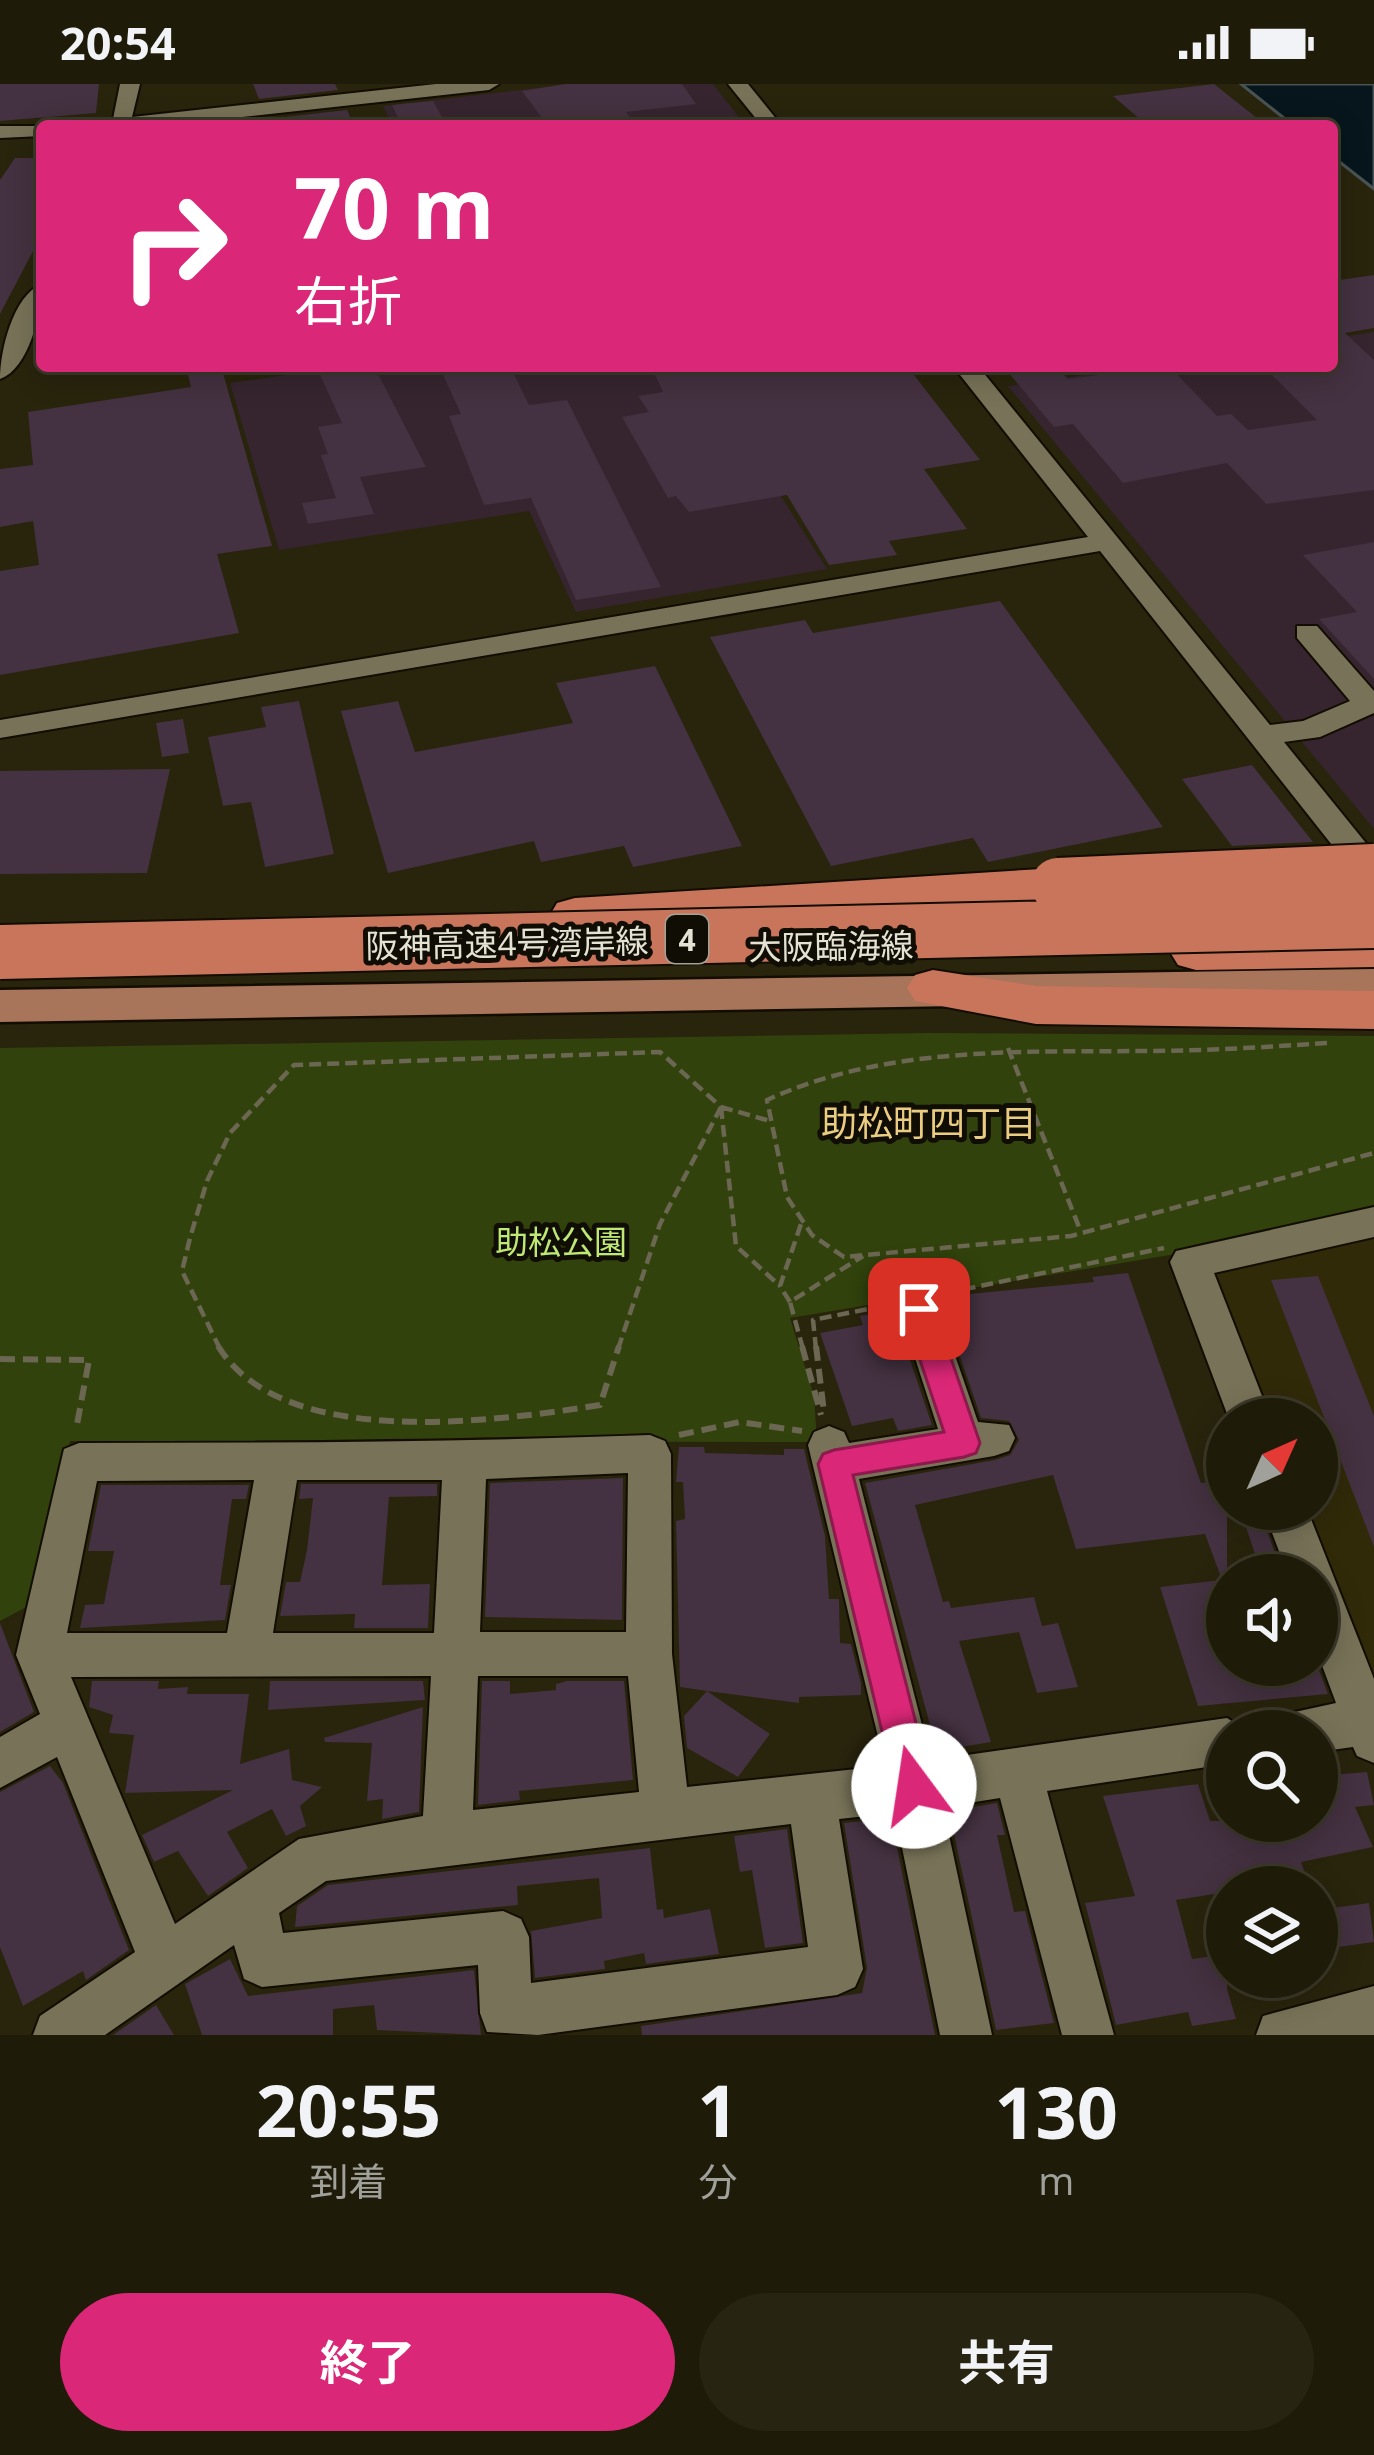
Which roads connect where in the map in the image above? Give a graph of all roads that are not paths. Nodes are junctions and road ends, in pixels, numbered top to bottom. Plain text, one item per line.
1 (130, 84) edge
2 (489, 84) edge
3 (738, 84) edge
4 (124, 120) edge
5 (171, 120) edge
6 (767, 120) edge
7 (36, 130) edge
8 (0, 132) edge
9 (36, 303) edge
10 (0, 372) edge
11 (970, 372) edge
12 (1107, 542) junction
13 (1307, 632) dead end
14 (0, 729) edge
15 (1264, 735) junction
16 (1374, 875) edge
17 (1374, 896) edge
18 (575, 914) junction
19 (1374, 921) edge
20 (0, 925) edge
21 (1374, 936) edge
22 (337, 948) junction
23 (1374, 949) edge
24 (632, 950) junction
25 (0, 952) edge
26 (0, 961) edge
27 (1374, 984) edge
28 (933, 988) junction
29 (0, 1006) edge
30 (1355, 1026) edge
31 (1374, 1222) edge
32 (919, 1302) road end
33 (1242, 1398) edge
34 (279, 1458) junction
35 (465, 1461) junction
36 (1338, 1647) edge
37 (247, 1653) junction
38 (649, 1654) junction
39 (40, 1655) junction
40 (453, 1658) junction
41 (68, 1724) junction
42 (1338, 1731) edge
43 (1370, 1731) edge
44 (1206, 1744) edge
45 (0, 1763) edge
46 (1017, 1769) junction
47 (914, 1786) junction
48 (811, 1797) junction
49 (666, 1816) junction
50 (447, 1837) junction
51 (252, 1901) junction
52 (164, 1960) junction
53 (1374, 2012) edge
54 (59, 2035) edge
55 (965, 2035) edge
56 (1088, 2035) edge
57 (1282, 2035) edge

1 - 4 street
2 - 5 street
3 - 6 street
7 - 8 street
9 - 10 street
11 - 12 street
12 - 14 street
12 - 15 street
13 - 15 street
15 - 16 street
16 - 18 highway, bridge
16 - 24 main road
17 - 18 highway, 阪神高速4号湾岸線 / 4
18 - 20 highway, 阪神高速4号湾岸線 / 4
19 - 22 highway, 阪神高速4号湾岸線 / 4, bridge
21 - 24 main road, 大阪臨海線
22 - 23 highway, bridge
22 - 25 highway, 阪神高速4号湾岸線 / 4, bridge
24 - 26 main road, 大阪臨海線
27 - 28 main road, 大阪臨海線
28 - 29 main road, 大阪臨海線
28 - 30 highway
31 - 33 street
32 - 47 street
34 - 35 street
34 - 37 street
34 - 39 street
35 - 38 street
35 - 40 street
36 - 43 street
37 - 39 street
37 - 40 street
38 - 40 street
38 - 49 street
39 - 41 street
40 - 50 street
41 - 45 street
41 - 52 street
42 - 43 street
44 - 46 street
46 - 47 street
46 - 56 street
47 - 48 street
47 - 55 street
48 - 49 street
48 - 51 street
49 - 50 street
50 - 51 street
51 - 52 street
52 - 54 street
53 - 57 street

